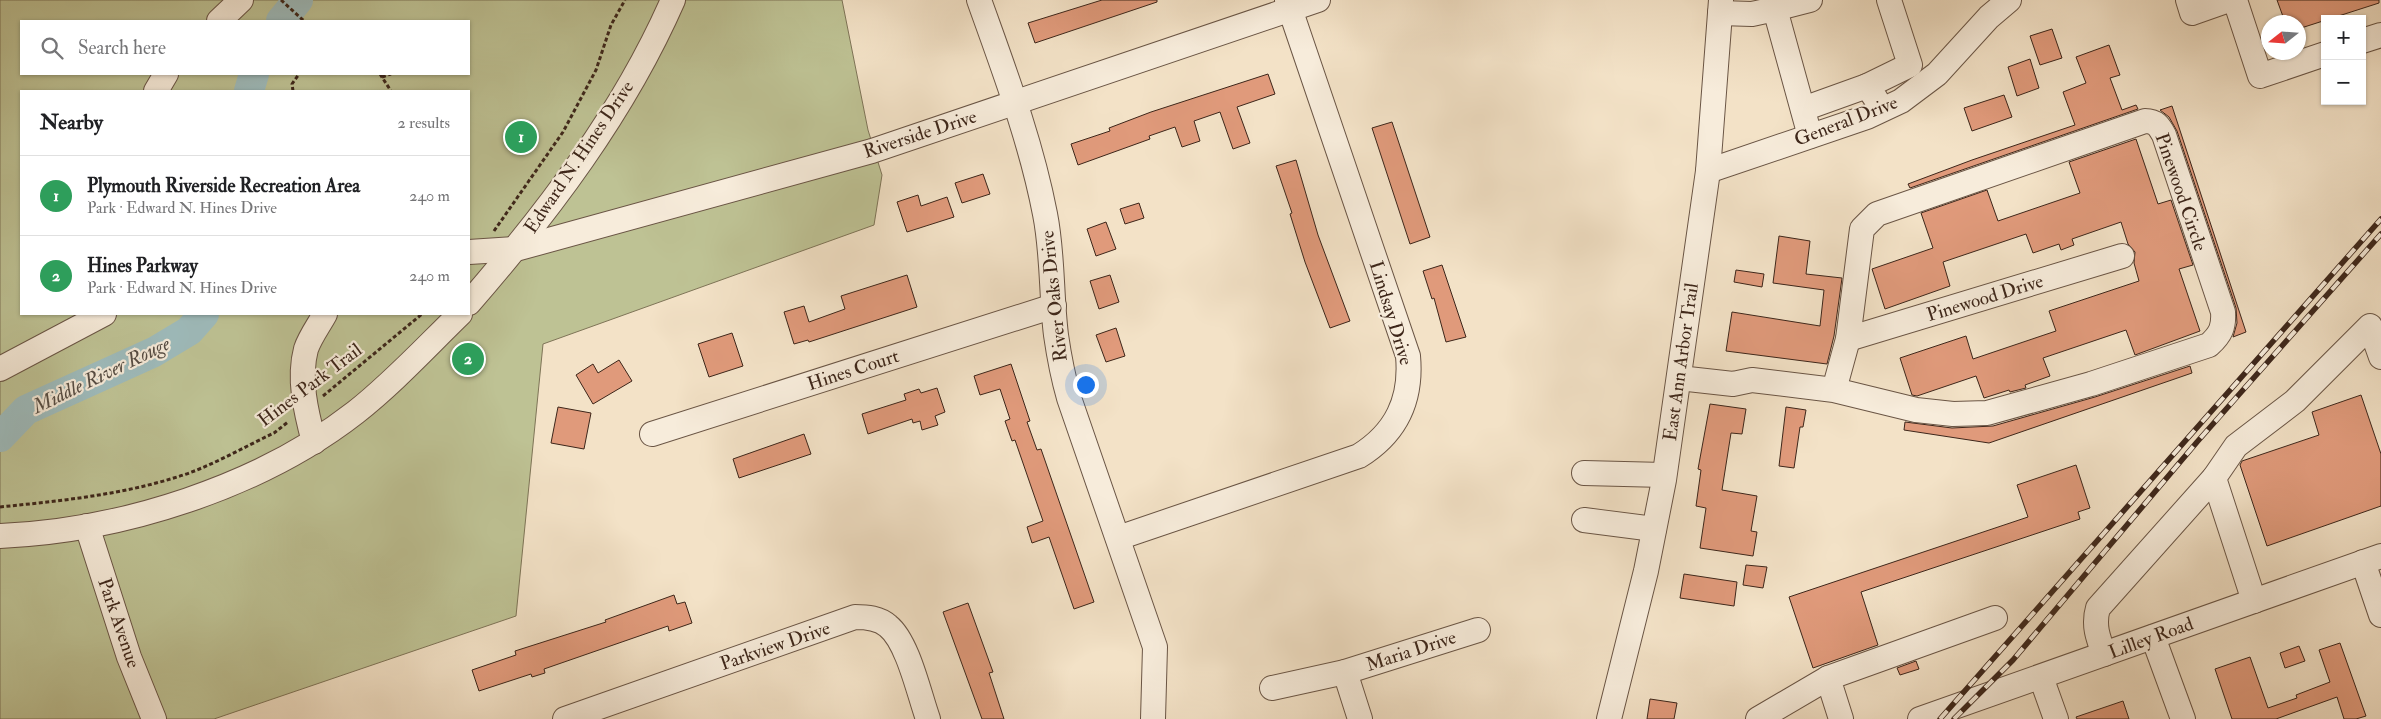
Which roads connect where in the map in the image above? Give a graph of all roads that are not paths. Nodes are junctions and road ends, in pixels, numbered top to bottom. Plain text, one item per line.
1 (241, 0) edge
2 (673, 0) edge
3 (980, 0) edge
4 (1318, 0) edge
5 (1810, 0) edge
6 (1888, 0) edge
7 (2008, 0) edge
8 (2188, 0) edge
9 (2229, 0) edge
10 (2235, 0) edge
11 (1289, 5) edge
12 (1721, 6) edge
13 (1775, 9) junction
14 (220, 20) edge
15 (2381, 35) edge
16 (2366, 40) edge
17 (2321, 55) edge
18 (165, 75) edge
19 (1866, 86) junction
20 (157, 90) edge
21 (1016, 103) junction
22 (1803, 108) junction
23 (1884, 110) junction
24 (1810, 136) junction
25 (1708, 171) junction
26 (516, 249) junction
27 (472, 252) edge
28 (2122, 256) dead end
29 (470, 302) edge
30 (1054, 306) junction
31 (102, 315) edge
32 (324, 315) edge
33 (459, 315) edge
34 (1848, 339) junction
35 (2381, 357) edge
36 (0, 368) edge
37 (1680, 371) junction
38 (1834, 390) junction
39 (652, 434) dead end
40 (314, 442) junction
41 (1584, 473) dead end
42 (1664, 475) junction
43 (2214, 478) junction
44 (1584, 520) dead end
45 (87, 526) junction
46 (1654, 529) junction
47 (0, 536) edge
48 (1118, 538) junction
49 (2372, 559) edge
50 (2254, 601) junction
51 (2381, 615) edge
52 (1995, 618) dead end
53 (1478, 630) dead end
54 (2153, 637) junction
55 (2104, 654) junction
56 (1345, 672) junction
57 (2041, 677) junction
58 (1828, 678) junction
59 (1272, 688) dead end
60 (609, 712) edge
61 (154, 719) edge
62 (565, 719) edge
63 (928, 719) edge
64 (1153, 719) edge
65 (1360, 719) edge
66 (1609, 719) edge
67 (1758, 719) edge
68 (1841, 719) edge
69 (1920, 719) edge
70 (2056, 719) edge
71 (2183, 719) edge

1 - 14 street
2 - 26 street, Edward N. Hines Drive
3 - 21 street, River Oaks Drive
4 - 11 street, Riverside Drive
5 - 13 street
6 - 19 street
7 - 23 street, General Drive
8 - 9 street
10 - 17 street
11 - 21 street, Riverside Drive
11 - 48 street, Lindsay Drive
12 - 13 street
12 - 25 street, East Ann Arbor Trail
13 - 22 street
15 - 16 street
18 - 20 street
19 - 22 street
19 - 23 street
21 - 26 street, Riverside Drive
21 - 30 street, River Oaks Drive
22 - 24 street
23 - 24 street, General Drive
24 - 25 street, General Drive
25 - 37 street, East Ann Arbor Trail
26 - 27 street, Riverside Drive
26 - 29 street, Edward N. Hines Drive
28 - 34 street, Pinewood Drive
30 - 39 street, Hines Court
30 - 48 street, River Oaks Drive
31 - 36 street
32 - 40 street
33 - 40 street
34 - 38 street, Pinewood Circle
34 - 38 street, Pinewood Circle
35 - 43 street
37 - 38 street
37 - 42 street, East Ann Arbor Trail
40 - 45 street
41 - 42 street
42 - 46 street, East Ann Arbor Trail
43 - 50 street
43 - 55 street
44 - 46 street
45 - 47 street
45 - 61 street, Park Avenue
46 - 66 street, East Ann Arbor Trail
48 - 64 street, River Oaks Drive
49 - 50 street, Lilley Road
49 - 51 street
50 - 54 street, Lilley Road
52 - 58 street
53 - 56 street, Maria Drive
54 - 55 street, Lilley Road
54 - 71 street
55 - 57 street, Lilley Road
56 - 59 street, Maria Drive
56 - 65 street, Maria Drive
57 - 69 street, Lilley Road
57 - 70 street
58 - 67 street
58 - 68 street
60 - 62 street, Parkview Drive
60 - 63 street, Parkview Drive

